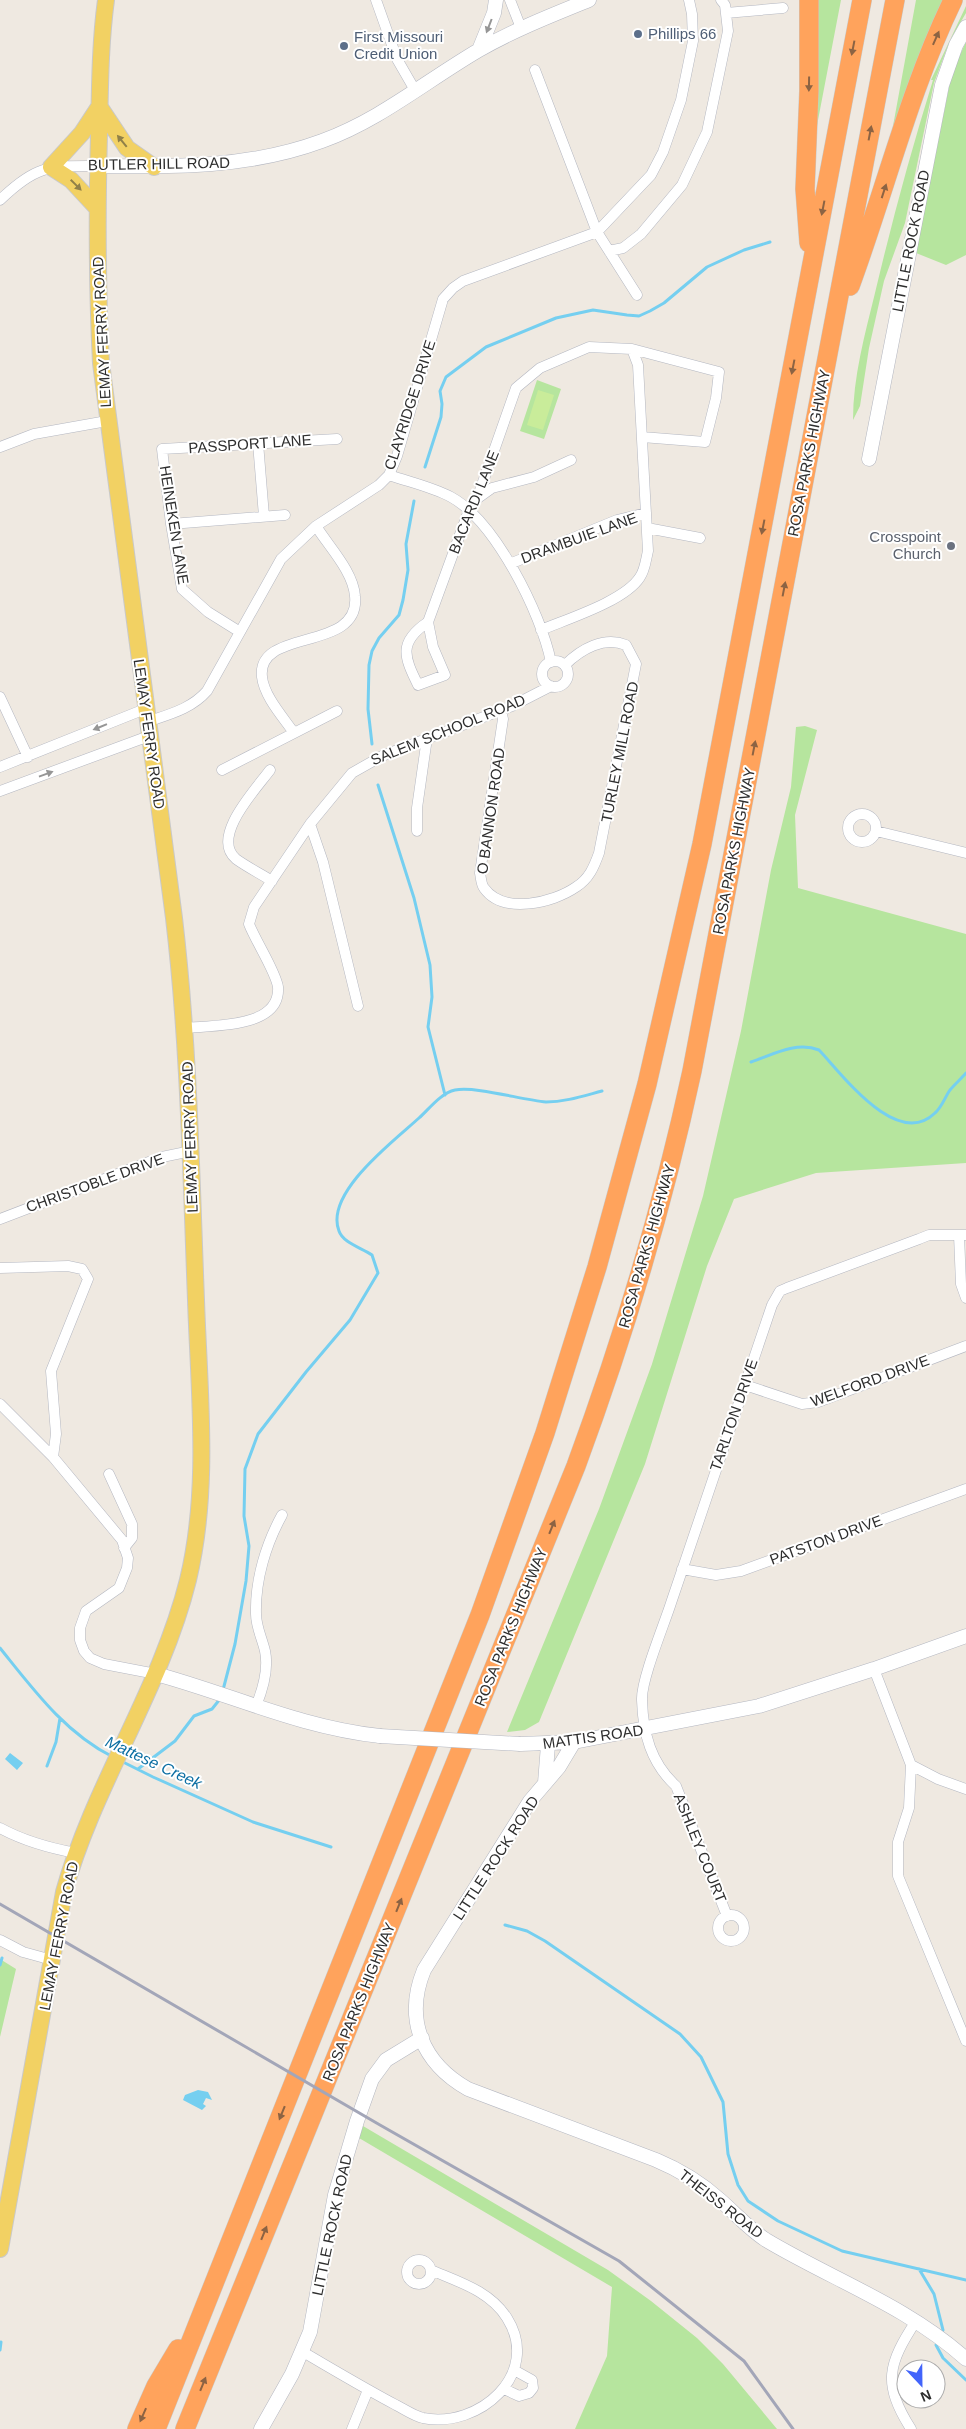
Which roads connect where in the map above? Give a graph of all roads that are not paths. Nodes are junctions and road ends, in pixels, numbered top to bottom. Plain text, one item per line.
1 (106, 0) edge
2 (376, 0) edge
3 (496, 0) edge
4 (510, 0) edge
5 (589, 0) edge
6 (689, 0) edge
7 (721, 0) edge
8 (809, 0) edge
9 (862, 0) edge
10 (895, 0) edge
11 (953, 0) edge
12 (783, 8) dead end
13 (726, 13) junction
14 (966, 27) edge
15 (521, 28) junction
16 (479, 50) junction
17 (535, 70) dead end
18 (416, 92) junction
19 (100, 106) junction
20 (51, 166) junction
21 (98, 166) junction
22 (154, 167) junction
23 (0, 200) edge
24 (98, 208) junction
25 (597, 232) junction
26 (609, 251) junction
27 (811, 269) junction
28 (637, 295) dead end
29 (832, 336) junction
30 (632, 349) junction
31 (107, 421) junction
32 (642, 437) junction
33 (338, 438) dead end
34 (258, 443) junction
35 (0, 447) edge
36 (162, 449) joint
37 (868, 459) dead end
38 (571, 460) dead end
39 (389, 475) junction
40 (477, 499) junction
41 (469, 510) junction
42 (646, 513) junction
43 (285, 515) dead end
44 (264, 516) junction
45 (170, 524) junction
46 (316, 526) junction
47 (647, 528) junction
48 (700, 538) dead end
49 (512, 563) junction
50 (428, 622) junction
51 (540, 630) junction
52 (240, 632) junction
53 (551, 662) junction
54 (564, 665) junction
55 (551, 686) junction
56 (0, 697) edge
57 (337, 711) dead end
58 (501, 711) junction
59 (147, 722) junction
60 (294, 733) junction
61 (427, 738) junction
62 (28, 756) junction
63 (0, 767) edge
64 (222, 770) dead end
65 (270, 770) dead end
66 (0, 792) edge
67 (310, 824) junction
68 (417, 831) dead end
69 (876, 831) dead end
70 (966, 852) edge
71 (599, 853) joint
72 (272, 881) junction
73 (358, 1006) dead end
74 (185, 1028) junction
75 (191, 1151) junction
76 (0, 1219) edge
77 (962, 1235) edge
78 (0, 1268) edge
79 (966, 1298) edge
80 (966, 1346) edge
81 (745, 1384) junction
82 (0, 1404) edge
83 (53, 1457) junction
84 (109, 1474) dead end
85 (966, 1489) edge
86 (282, 1515) dead end
87 (124, 1548) junction
88 (682, 1569) junction
89 (966, 1636) edge
90 (874, 1670) junction
91 (156, 1674) junction
92 (256, 1706) junction
93 (645, 1729) junction
94 (574, 1742) junction
95 (548, 1745) junction
96 (910, 1765) junction
97 (545, 1784) junction
98 (966, 1789) edge
99 (0, 1828) edge
100 (76, 1853) junction
101 (727, 1916) dead end
102 (0, 1940) edge
103 (52, 1960) junction
104 (422, 2038) junction
105 (966, 2041) edge
106 (2, 2227) edge
107 (0, 2249) edge
108 (431, 2270) dead end
109 (210, 2296) junction
110 (916, 2321) junction
111 (303, 2352) junction
112 (966, 2359) edge
113 (514, 2370) junction
114 (504, 2389) junction
115 (368, 2390) junction
116 (137, 2429) edge
117 (156, 2429) edge
118 (185, 2429) edge
119 (261, 2429) edge
120 (352, 2429) edge
121 (911, 2429) edge

1 - 19 main road, LEMAY FERRY ROAD
2 - 18 street
3 -> 16 street
4 - 15 street
5 - 15 street, BUTLER HILL ROAD
6 - 25 street, CLAYRIDGE DRIVE
7 - 13 street
8 -> 27 highway
9 -> 27 highway, ROSA PARKS HIGHWAY
29 -> 10 highway, ROSA PARKS HIGHWAY
29 -> 11 highway
12 - 13 street
13 - 26 street
14 - 37 street, LITTLE ROCK ROAD
15 - 16 street, BUTLER HILL ROAD
16 - 18 street, BUTLER HILL ROAD
17 - 25 street
18 - 22 street, BUTLER HILL ROAD
19 - 20 main road
19 - 21 main road, LEMAY FERRY ROAD
22 -> 19 main road
20 - 21 street, BUTLER HILL ROAD
20 - 23 street, BUTLER HILL ROAD
20 -> 24 main road
21 - 22 street, BUTLER HILL ROAD
21 - 24 main road, LEMAY FERRY ROAD
24 - 31 main road, LEMAY FERRY ROAD
25 - 26 street
25 - 39 street, CLAYRIDGE DRIVE
26 - 28 street
27 -> 109 highway, ROSA PARKS HIGHWAY
118 -> 29 highway, ROSA PARKS HIGHWAY
30 - 32 street
30 - 32 street
30 - 40 street, BACARDI LANE
31 - 35 street
31 - 59 main road, LEMAY FERRY ROAD
32 - 42 street
33 - 34 street, PASSPORT LANE
34 - 36 street, PASSPORT LANE
34 - 44 street
36 - 45 street, HEINEKEN LANE
38 - 40 street
39 - 41 street
39 - 46 street, CLAYRIDGE DRIVE
40 - 41 street, BACARDI LANE
41 - 49 street
41 - 50 street, BACARDI LANE
42 - 47 street
42 - 49 street, DRAMBUIE LANE
43 - 44 street
44 - 45 street
45 - 52 street, HEINEKEN LANE
46 - 52 street, CLAYRIDGE DRIVE
46 - 60 street
47 - 48 street
47 - 51 street
49 - 51 street
50 - 50 street, BACARDI LANE
51 - 53 street
52 - 59 street, CLAYRIDGE DRIVE
53 - 54 street
53 - 55 street
54 - 55 street
54 - 71 street, TURLEY MILL ROAD
55 - 58 street, SALEM SCHOOL ROAD
56 - 62 street
57 - 60 street
58 - 61 street, SALEM SCHOOL ROAD
58 - 71 street, O BANNON ROAD
59 -> 62 street
66 -> 59 street
59 - 74 main road, LEMAY FERRY ROAD
60 - 64 street
61 - 67 street, SALEM SCHOOL ROAD
61 - 68 street
62 - 63 street
65 - 72 street
67 - 72 street, SALEM SCHOOL ROAD
67 - 73 street
69 - 70 street
72 - 74 street, SALEM SCHOOL ROAD
74 - 75 main road, LEMAY FERRY ROAD
75 - 76 street, CHRISTOBLE DRIVE
75 - 91 main road, LEMAY FERRY ROAD
77 - 79 street
77 - 81 street, TARLTON DRIVE
78 - 83 street
80 - 81 street, WELFORD DRIVE
81 - 88 street, TARLTON DRIVE
82 - 83 street
83 - 87 street
84 - 87 street
85 - 88 street, PATSTON DRIVE
86 - 92 street
87 - 91 street
88 - 93 street, TARLTON DRIVE
89 - 90 street, MATTIS ROAD
90 - 93 street, MATTIS ROAD
90 - 96 street
91 - 92 street, MATTIS ROAD
91 - 100 main road, LEMAY FERRY ROAD
92 - 95 street, MATTIS ROAD, bridge
93 - 94 street, MATTIS ROAD
93 - 101 street, ASHLEY COURT
94 - 95 street, MATTIS ROAD
94 - 97 street
95 - 97 street, LITTLE ROCK ROAD
96 - 98 street
96 - 105 street
97 - 104 street, LITTLE ROCK ROAD
99 - 100 street
100 - 103 main road, LEMAY FERRY ROAD
102 - 103 street
103 - 106 main road, LEMAY FERRY ROAD
104 - 110 street, THEISS ROAD
104 - 111 street, LITTLE ROCK ROAD
106 - 107 main road, LEMAY FERRY ROAD
108 - 113 street
109 -> 116 highway
109 - 117 highway
110 - 112 street, THEISS ROAD
110 - 121 street
111 - 115 street
111 - 119 street, LITTLE ROCK ROAD
113 - 114 street
113 - 114 street
114 - 115 street
115 - 120 street

